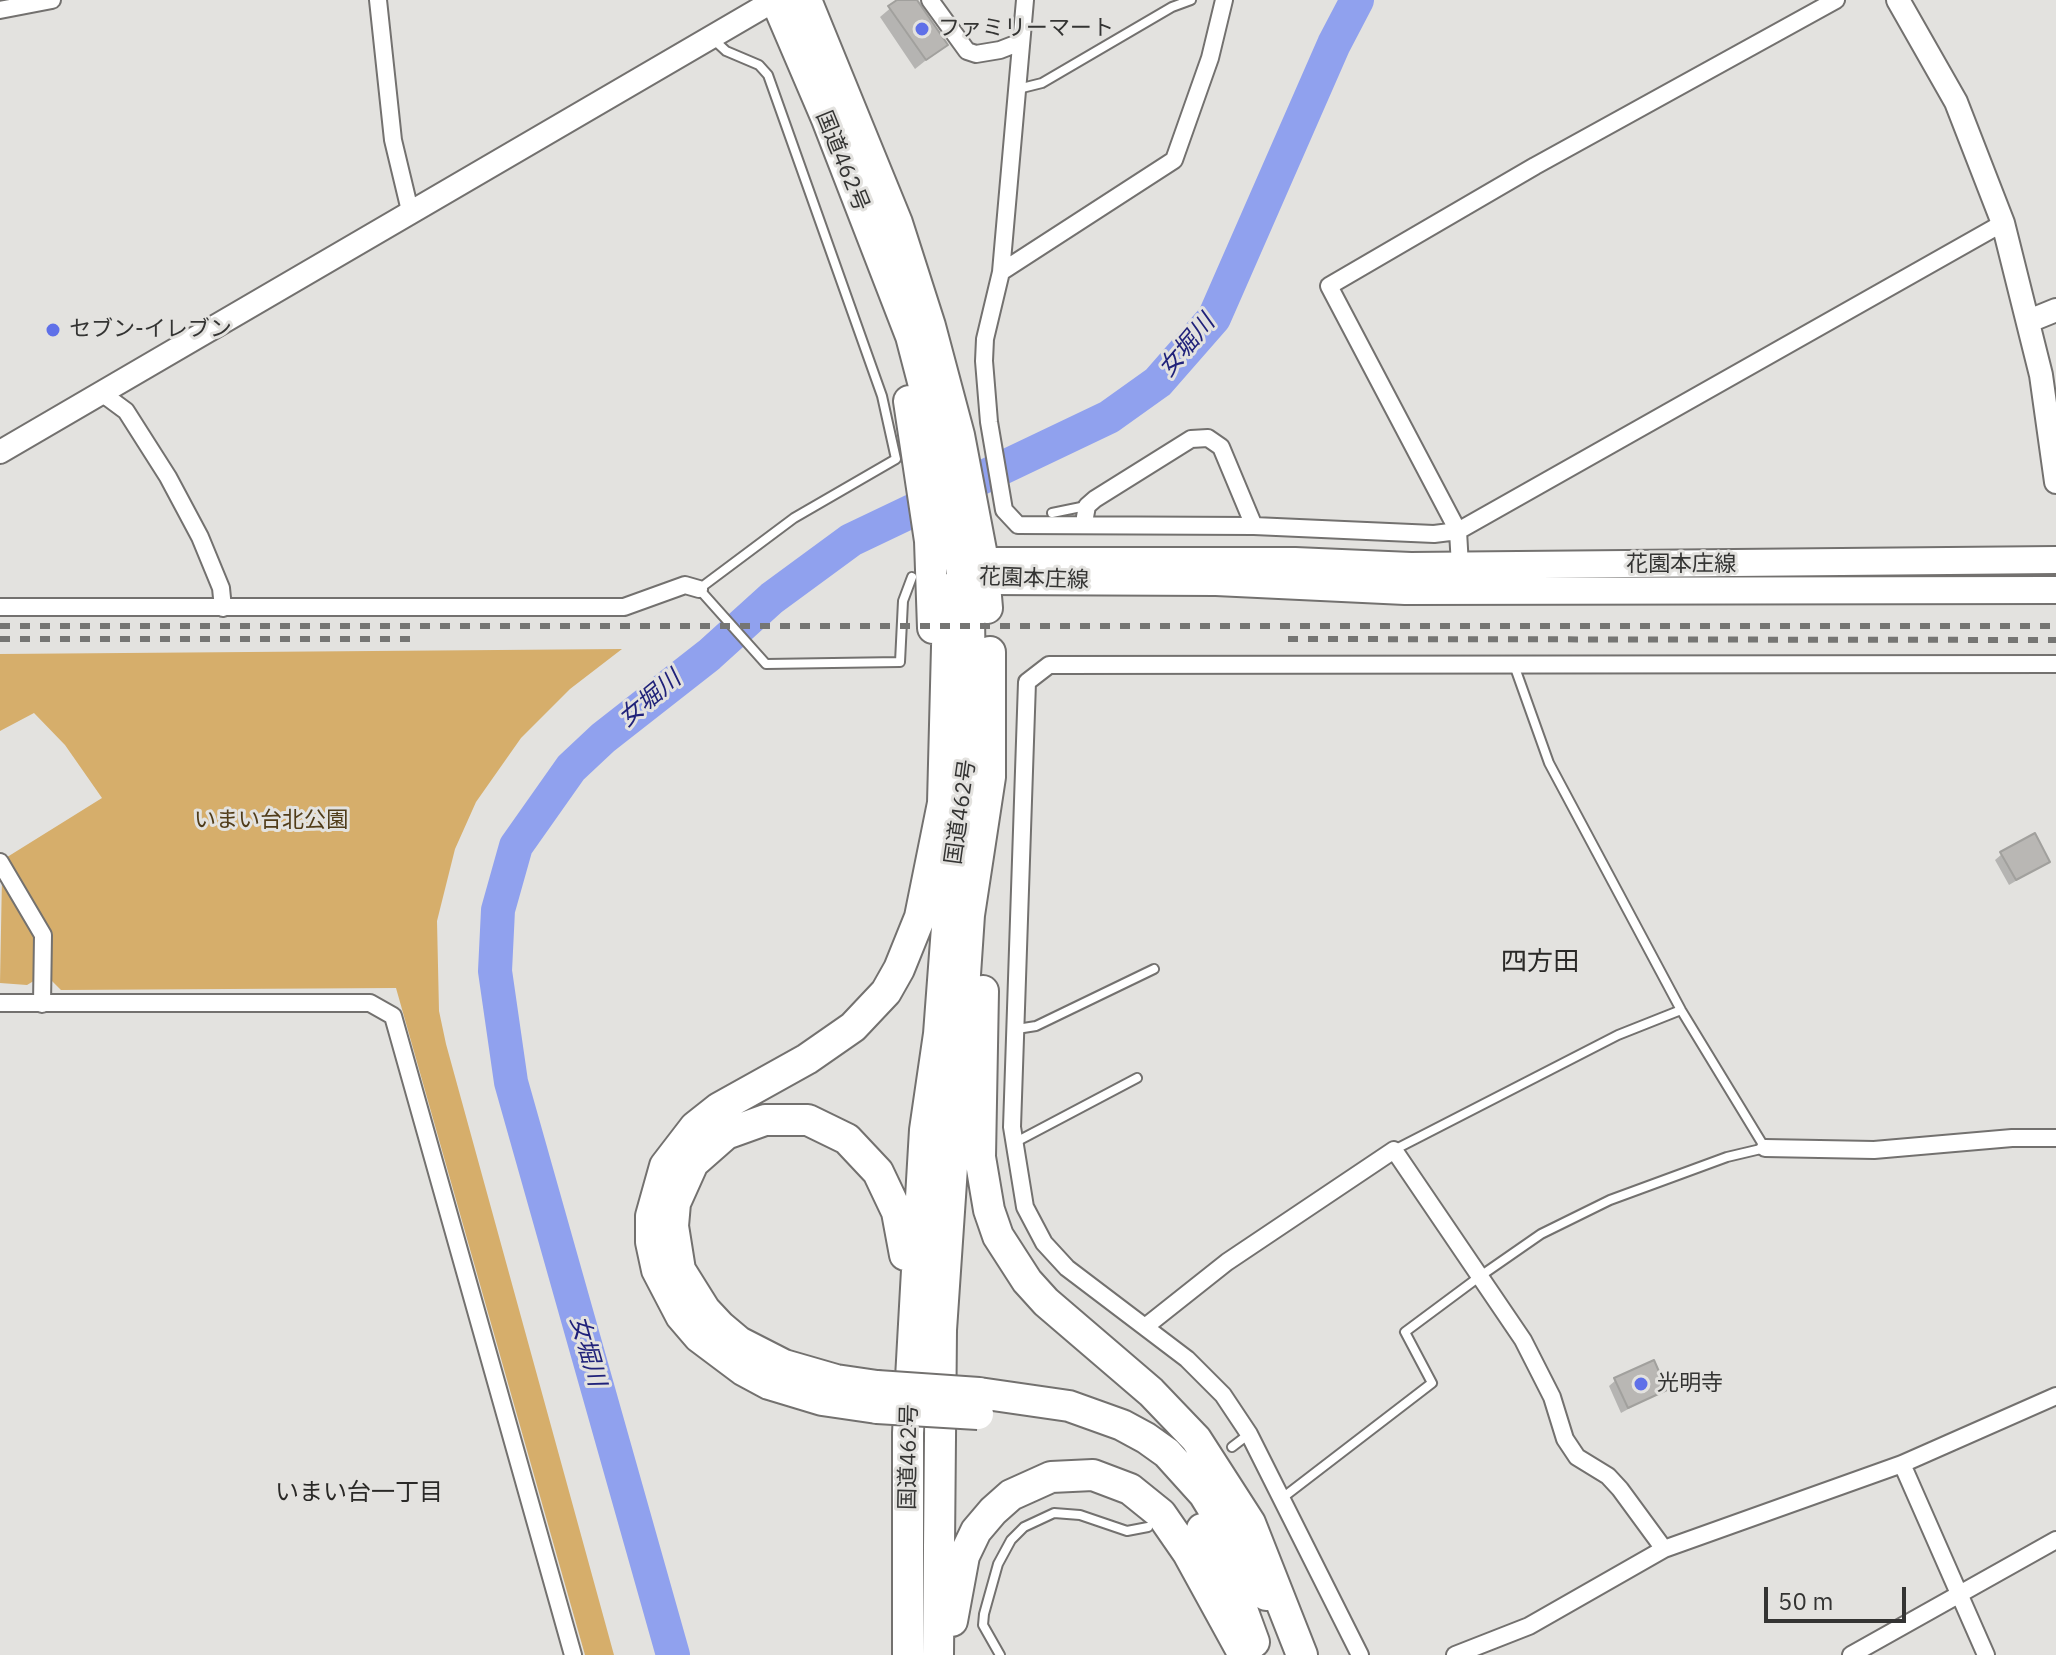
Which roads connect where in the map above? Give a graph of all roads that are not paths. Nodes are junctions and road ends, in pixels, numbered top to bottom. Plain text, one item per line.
1 (52, 0) edge
2 (378, 0) edge
3 (776, 0) edge
4 (806, 0) edge
5 (930, 0) edge
6 (1025, 0) edge
7 (1191, 0) edge
8 (1224, 0) edge
9 (1836, 0) edge
10 (1898, 0) edge
11 (1170, 3) edge
12 (0, 10) edge
13 (713, 38) junction
14 (1018, 43) junction
15 (1017, 89) junction
16 (411, 215) junction
17 (2003, 223) junction
18 (1001, 272) junction
19 (2056, 310) edge
20 (2029, 321) junction
21 (103, 394) junction
22 (939, 444) junction
23 (0, 452) edge
24 (2056, 482) edge
25 (1086, 511) joint
26 (1052, 513) dead end
27 (1254, 526) junction
28 (953, 531) junction
29 (1458, 531) junction
30 (2056, 560) edge
31 (1460, 566) junction
32 (977, 573) junction
33 (912, 577) dead end
34 (2056, 590) edge
35 (701, 591) junction
36 (0, 607) edge
37 (223, 608) junction
38 (2056, 664) edge
39 (1514, 665) junction
40 (990, 777) junction
41 (1, 864) edge
42 (927, 885) junction
43 (1154, 969) dead end
44 (0, 1003) edge
45 (42, 1004) junction
46 (1681, 1010) junction
47 (1017, 1029) junction
48 (1137, 1078) dead end
49 (2056, 1138) edge
50 (1014, 1143) junction
51 (1765, 1148) junction
52 (1394, 1150) junction
53 (1479, 1277) junction
54 (1145, 1327) junction
55 (2056, 1396) edge
56 (877, 1397) junction
57 (978, 1403) junction
58 (1249, 1434) junction
59 (1232, 1447) dead end
60 (1902, 1464) junction
61 (1281, 1499) junction
62 (1148, 1527) dead end
63 (2056, 1540) edge
64 (1664, 1549) junction
65 (906, 1597) junction
66 (1959, 1598) junction
67 (573, 1655) edge
68 (908, 1655) edge
69 (938, 1655) edge
70 (951, 1655) edge
71 (1000, 1655) edge
72 (1244, 1655) edge
73 (1259, 1655) edge
74 (1302, 1655) edge
75 (1360, 1655) edge
76 (1455, 1655) edge
77 (1851, 1655) edge
78 (1986, 1655) edge

1 - 12 street
2 - 16 street
3 - 13 street
3 - 22 highway, 国道462号
4 - 22 highway, 国道462号
5 - 14 street
6 - 14 street
7 - 11 lane
8 - 18 street
9 - 29 street
10 - 17 street
11 - 15 lane
13 - 16 street
13 - 35 lane
14 - 15 street
15 - 18 street
16 - 21 street
17 - 20 street
17 - 29 street
18 - 27 street
19 - 20 street
20 - 24 street
21 - 23 street
21 - 37 street
22 - 28 highway
22 - 28 highway, 国道462号
25 - 26 lane
25 - 27 street
27 - 29 street
28 - 32 highway, 国道462号
28 - 42 highway
29 - 31 street
30 - 31 main road, 花園本庄線
31 - 32 main road, 花園本庄線
32 - 34 main road, 花園本庄線
32 - 40 highway, 国道462号
32 - 42 highway
32 - 65 highway, 国道462号
33 - 35 lane
35 - 37 street
36 - 37 street
38 - 39 street
39 - 46 lane
39 - 47 street
40 - 69 highway, 国道462号
40 - 74 highway
41 - 45 street
42 - 56 highway
43 - 47 lane
44 - 45 street
45 - 67 street
46 - 51 lane
46 - 52 lane
47 - 50 street
48 - 50 lane
49 - 51 street
50 - 54 street
51 - 53 lane
52 - 53 street
52 - 54 street
53 - 61 lane
53 - 64 street
54 - 58 street
55 - 60 street
56 - 57 highway, bridge
56 - 65 highway
57 - 73 highway
57 - 74 highway
58 - 59 lane
58 - 61 street
60 - 64 street
60 - 66 street
61 - 75 street
62 - 71 lane
63 - 66 street
64 - 76 street
65 - 68 highway, 国道462号
66 - 77 street
66 - 78 street
70 - 72 highway

